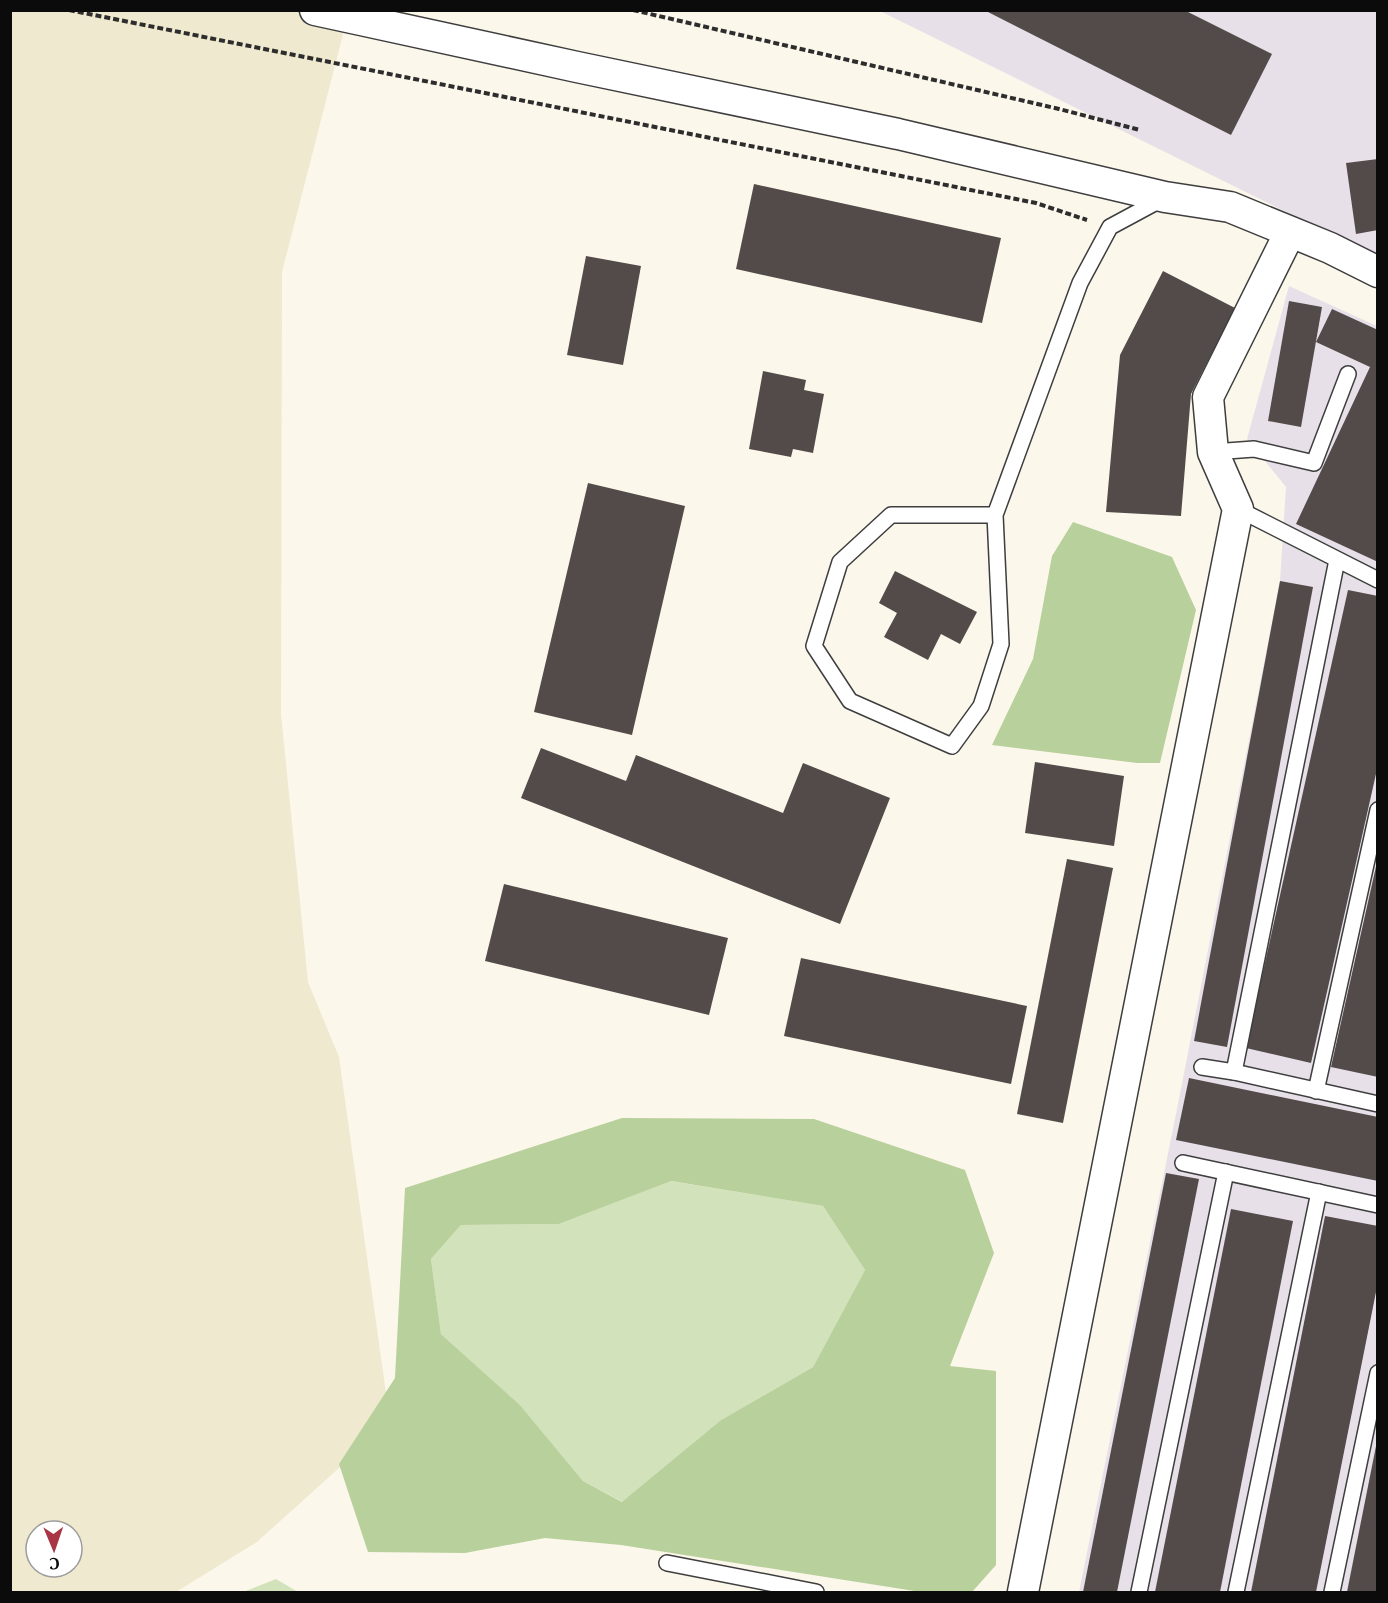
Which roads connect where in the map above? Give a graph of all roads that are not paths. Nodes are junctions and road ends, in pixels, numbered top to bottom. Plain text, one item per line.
1 (315, 10) edge
2 (1165, 197) junction
3 (1290, 232) junction
4 (1377, 272) edge
5 (1348, 374) dead end
6 (1213, 452) junction
7 (1238, 509) junction
8 (995, 515) junction
9 (1338, 560) junction
10 (1377, 580) edge
11 (1377, 810) edge
12 (1202, 1067) dead end
13 (1234, 1072) junction
14 (1316, 1091) junction
15 (1377, 1104) edge
16 (1183, 1163) dead end
17 (1226, 1172) junction
18 (1318, 1192) junction
19 (1377, 1204) edge
20 (1377, 1373) edge
21 (667, 1563) dead end
22 (816, 1593) edge
23 (1023, 1593) edge
24 (1139, 1593) edge
25 (1236, 1593) edge
26 (1332, 1593) edge

1 - 2 street
2 - 3 street
2 - 8 lane
3 - 4 street
3 - 6 street
5 - 6 lane
6 - 7 street
7 - 9 lane
7 - 23 street
8 - 8 lane
9 - 10 lane
9 - 13 lane
11 - 14 lane
12 - 13 lane
13 - 14 lane
14 - 15 lane
16 - 17 lane
17 - 18 lane
17 - 24 lane
18 - 19 lane
18 - 25 lane
20 - 26 lane
21 - 22 lane

